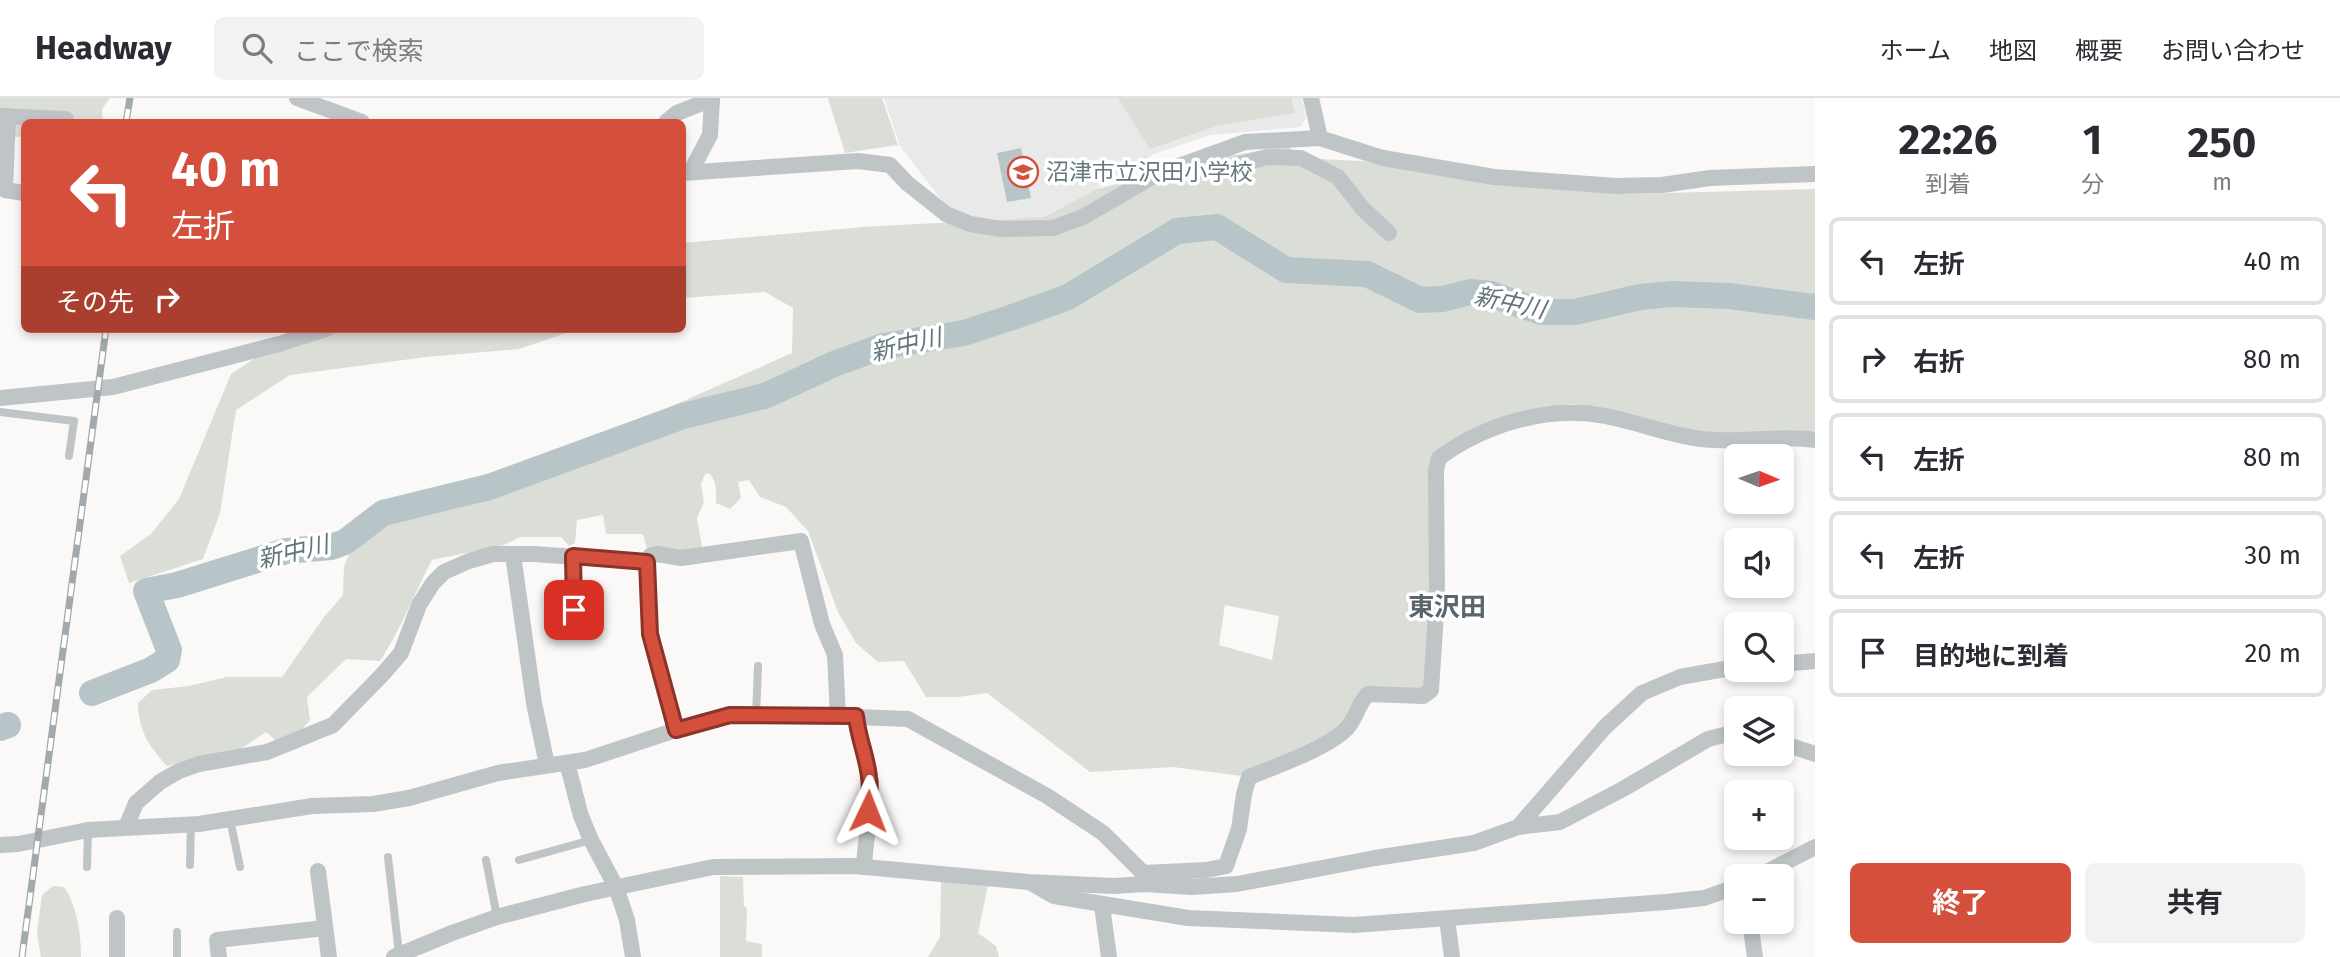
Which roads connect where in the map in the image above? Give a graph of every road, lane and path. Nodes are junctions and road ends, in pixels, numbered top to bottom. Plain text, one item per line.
1 (297, 98) edge
2 (712, 98) edge
3 (1311, 98) edge
4 (4, 116) edge
5 (65, 119) dead end
6 (354, 119) edge
7 (670, 119) edge
8 (1320, 138) junction
9 (687, 172) edge
10 (1157, 174) junction
11 (1815, 174) edge
12 (21, 193) edge
13 (1389, 233) dead end
14 (313, 333) edge
15 (0, 398) edge
16 (0, 412) edge
17 (1815, 440) edge
18 (69, 457) dead end
19 (513, 555) junction
20 (573, 556) junction
21 (647, 562) junction
22 (574, 610) dead end
23 (1815, 661) edge
24 (1794, 663) edge
25 (758, 666) dead end
26 (1724, 669) edge
27 (756, 716) junction
28 (838, 716) junction
29 (856, 716) junction
30 (676, 730) junction
31 (1724, 735) edge
32 (1794, 747) edge
33 (1815, 754) edge
34 (567, 763) junction
35 (547, 765) junction
36 (230, 819) junction
37 (191, 824) junction
38 (126, 827) junction
39 (1518, 827) junction
40 (88, 830) junction
41 (591, 840) junction
42 (18, 844) junction
43 (0, 845) edge
44 (1815, 847) edge
45 (0, 856) edge
46 (388, 857) dead end
47 (486, 860) dead end
48 (519, 860) dead end
49 (190, 864) dead end
50 (1782, 864) edge
51 (88, 867) dead end
52 (240, 867) dead end
53 (864, 867) junction
54 (318, 871) dead end
55 (1143, 879) junction
56 (1028, 882) junction
57 (616, 887) junction
58 (1724, 891) edge
59 (1102, 906) junction
60 (497, 917) junction
61 (117, 918) dead end
62 (1447, 919) junction
63 (325, 928) junction
64 (177, 932) dead end
65 (1752, 934) edge
66 (397, 956) edge
67 (117, 957) edge
68 (177, 957) edge
69 (219, 957) edge
70 (330, 957) edge
71 (634, 957) edge
72 (1109, 957) edge
73 (1452, 957) edge
74 (1755, 957) edge

1 - 6 street
2 - 7 street
2 - 9 street
3 - 8 street
4 - 5 street
4 - 12 street
8 - 10 street
8 - 11 street
9 - 10 street
10 - 13 street
14 - 15 street
16 - 18 lane
17 - 55 street
19 - 20 street
19 - 35 street
19 - 38 street
20 - 21 street
20 - 22 lane
21 - 28 street
21 - 30 street
23 - 24 street
25 - 27 lane
26 - 39 street
27 - 28 street
27 - 30 street
28 - 29 street
29 - 53 street
29 - 55 street
30 - 34 street
31 - 39 street
32 - 33 street
34 - 35 street
34 - 41 street
35 - 36 street
36 - 37 street
36 - 52 lane
37 - 38 street
37 - 49 lane
38 - 40 street
39 - 55 street
40 - 42 street
40 - 51 lane
41 - 48 lane
41 - 57 street
42 - 43 street
42 - 45 street
44 - 50 street
46 - 66 lane
47 - 60 lane
53 - 56 street
53 - 57 street
54 - 63 street
55 - 56 street
56 - 59 street
57 - 60 street
57 - 71 street
58 - 62 street
59 - 62 street
59 - 72 street
60 - 66 street
61 - 67 street
62 - 73 street
63 - 69 street
63 - 70 street
64 - 68 lane
65 - 74 street

